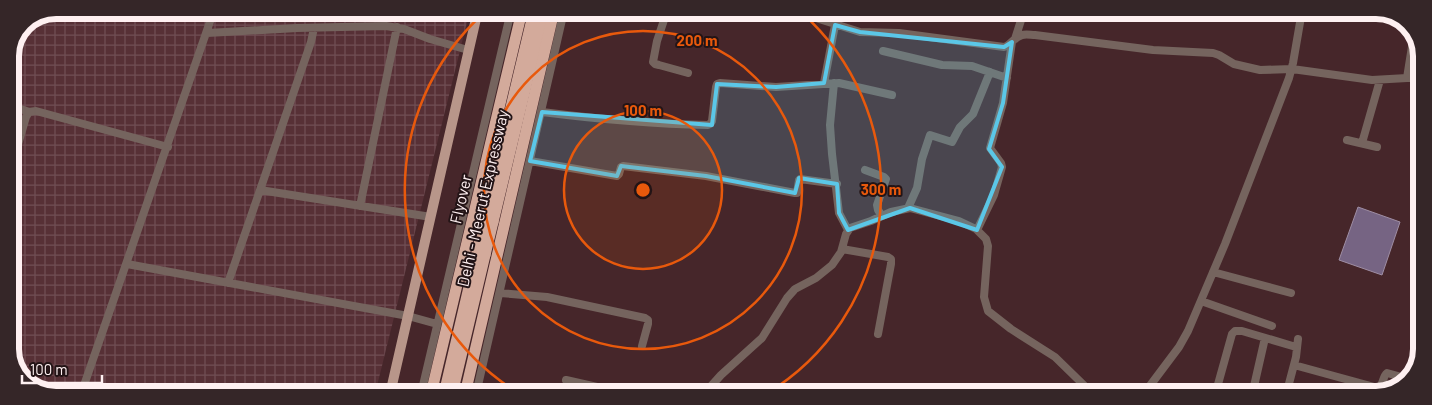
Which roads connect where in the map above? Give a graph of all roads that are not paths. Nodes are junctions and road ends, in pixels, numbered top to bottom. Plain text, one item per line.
1 (211, 19) edge
2 (476, 19) edge
3 (509, 19) edge
4 (520, 19) edge
5 (532, 19) edge
6 (542, 19) edge
7 (552, 19) edge
8 (562, 19) edge
9 (665, 19) edge
10 (817, 19) edge
11 (1021, 19) edge
12 (1301, 19) edge
13 (835, 25) junction
14 (397, 27) junction
15 (314, 28) junction
16 (207, 33) junction
17 (1014, 40) junction
18 (1412, 45) edge
19 (468, 50) junction
20 (883, 50) dead end
21 (1292, 69) junction
22 (990, 72) junction
23 (688, 73) dead end
24 (1007, 78) junction
25 (1406, 78) junction
26 (1413, 78) edge
27 (1380, 80) junction
28 (824, 83) junction
29 (834, 83) junction
30 (892, 95) dead end
31 (19, 108) edge
32 (29, 112) junction
33 (542, 112) junction
34 (1347, 140) dead end
35 (19, 141) edge
36 (1362, 143) junction
37 (168, 147) junction
38 (1377, 147) dead end
39 (530, 161) junction
40 (865, 170) dead end
41 (837, 184) junction
42 (260, 190) junction
43 (360, 206) junction
44 (908, 208) junction
45 (431, 216) junction
46 (882, 216) junction
47 (488, 221) junction
48 (460, 224) junction
49 (848, 230) junction
50 (977, 230) junction
51 (513, 237) junction
52 (457, 240) junction
53 (842, 249) junction
54 (509, 252) junction
55 (481, 254) junction
56 (127, 264) junction
57 (1213, 272) junction
58 (228, 283) junction
59 (500, 293) junction
60 (1291, 293) dead end
61 (1201, 301) junction
62 (408, 316) junction
63 (437, 324) junction
64 (1272, 326) dead end
65 (878, 334) dead end
66 (1265, 338) junction
67 (642, 346) dead end
68 (1294, 366) junction
69 (1401, 377) edge
70 (566, 380) dead end
71 (84, 386) edge
72 (392, 386) edge
73 (423, 386) edge
74 (433, 386) edge
75 (446, 386) edge
76 (454, 386) edge
77 (467, 386) edge
78 (478, 386) edge
79 (593, 386) edge
80 (711, 386) edge
81 (1085, 386) edge
82 (1151, 386) edge
83 (1218, 386) edge
84 (1254, 386) edge
85 (1288, 386) edge
86 (1369, 386) edge
87 (1382, 386) edge

1 - 16 street
2 - 19 main road
3 - 48 street
4 - 74 highway, Flyover, bridge
5 - 47 highway, Delhi - Meerut Expressway
6 - 47 highway, Delhi - Meerut Expressway
7 - 77 highway, bridge
8 - 33 street
9 - 23 street
10 - 13 street
11 - 17 street
12 - 21 street
13 - 17 street
13 - 28 street
14 - 15 street
14 - 19 street
14 - 43 street
15 - 16 street
15 - 42 street
16 - 37 street
17 - 21 street
17 - 24 street
18 - 25 street
19 - 45 main road
20 - 22 street
21 - 27 street
21 - 57 street
22 - 24 street
22 - 44 street
24 - 50 street
25 - 26 street
25 - 27 street
27 - 36 street
28 - 29 street
28 - 33 street
29 - 30 street
29 - 41 street
31 - 32 street
32 - 35 street
32 - 37 street
33 - 39 street
34 - 36 street
36 - 38 street
37 - 56 street
39 - 41 street
39 - 51 street
40 - 46 street
41 - 49 street
42 - 43 street
42 - 58 street
43 - 45 street
44 - 46 street
44 - 50 street
45 - 62 main road
46 - 49 street
47 - 55 highway, Delhi - Meerut Expressway, bridge
48 - 51 street
48 - 52 street
49 - 53 street
50 - 81 street
51 - 54 street
52 - 54 street
52 - 63 street
53 - 65 street
53 - 80 street
54 - 59 street
55 - 75 highway, Delhi - Meerut Expressway
55 - 76 highway, Delhi - Meerut Expressway
56 - 58 street
56 - 71 street
57 - 60 street
57 - 61 street
58 - 62 street
59 - 67 street
59 - 78 street
61 - 64 street
61 - 82 street
62 - 63 street
62 - 72 main road
63 - 73 street
66 - 68 street
66 - 83 street
66 - 84 street
68 - 85 street
68 - 86 street
69 - 87 street
70 - 79 street

